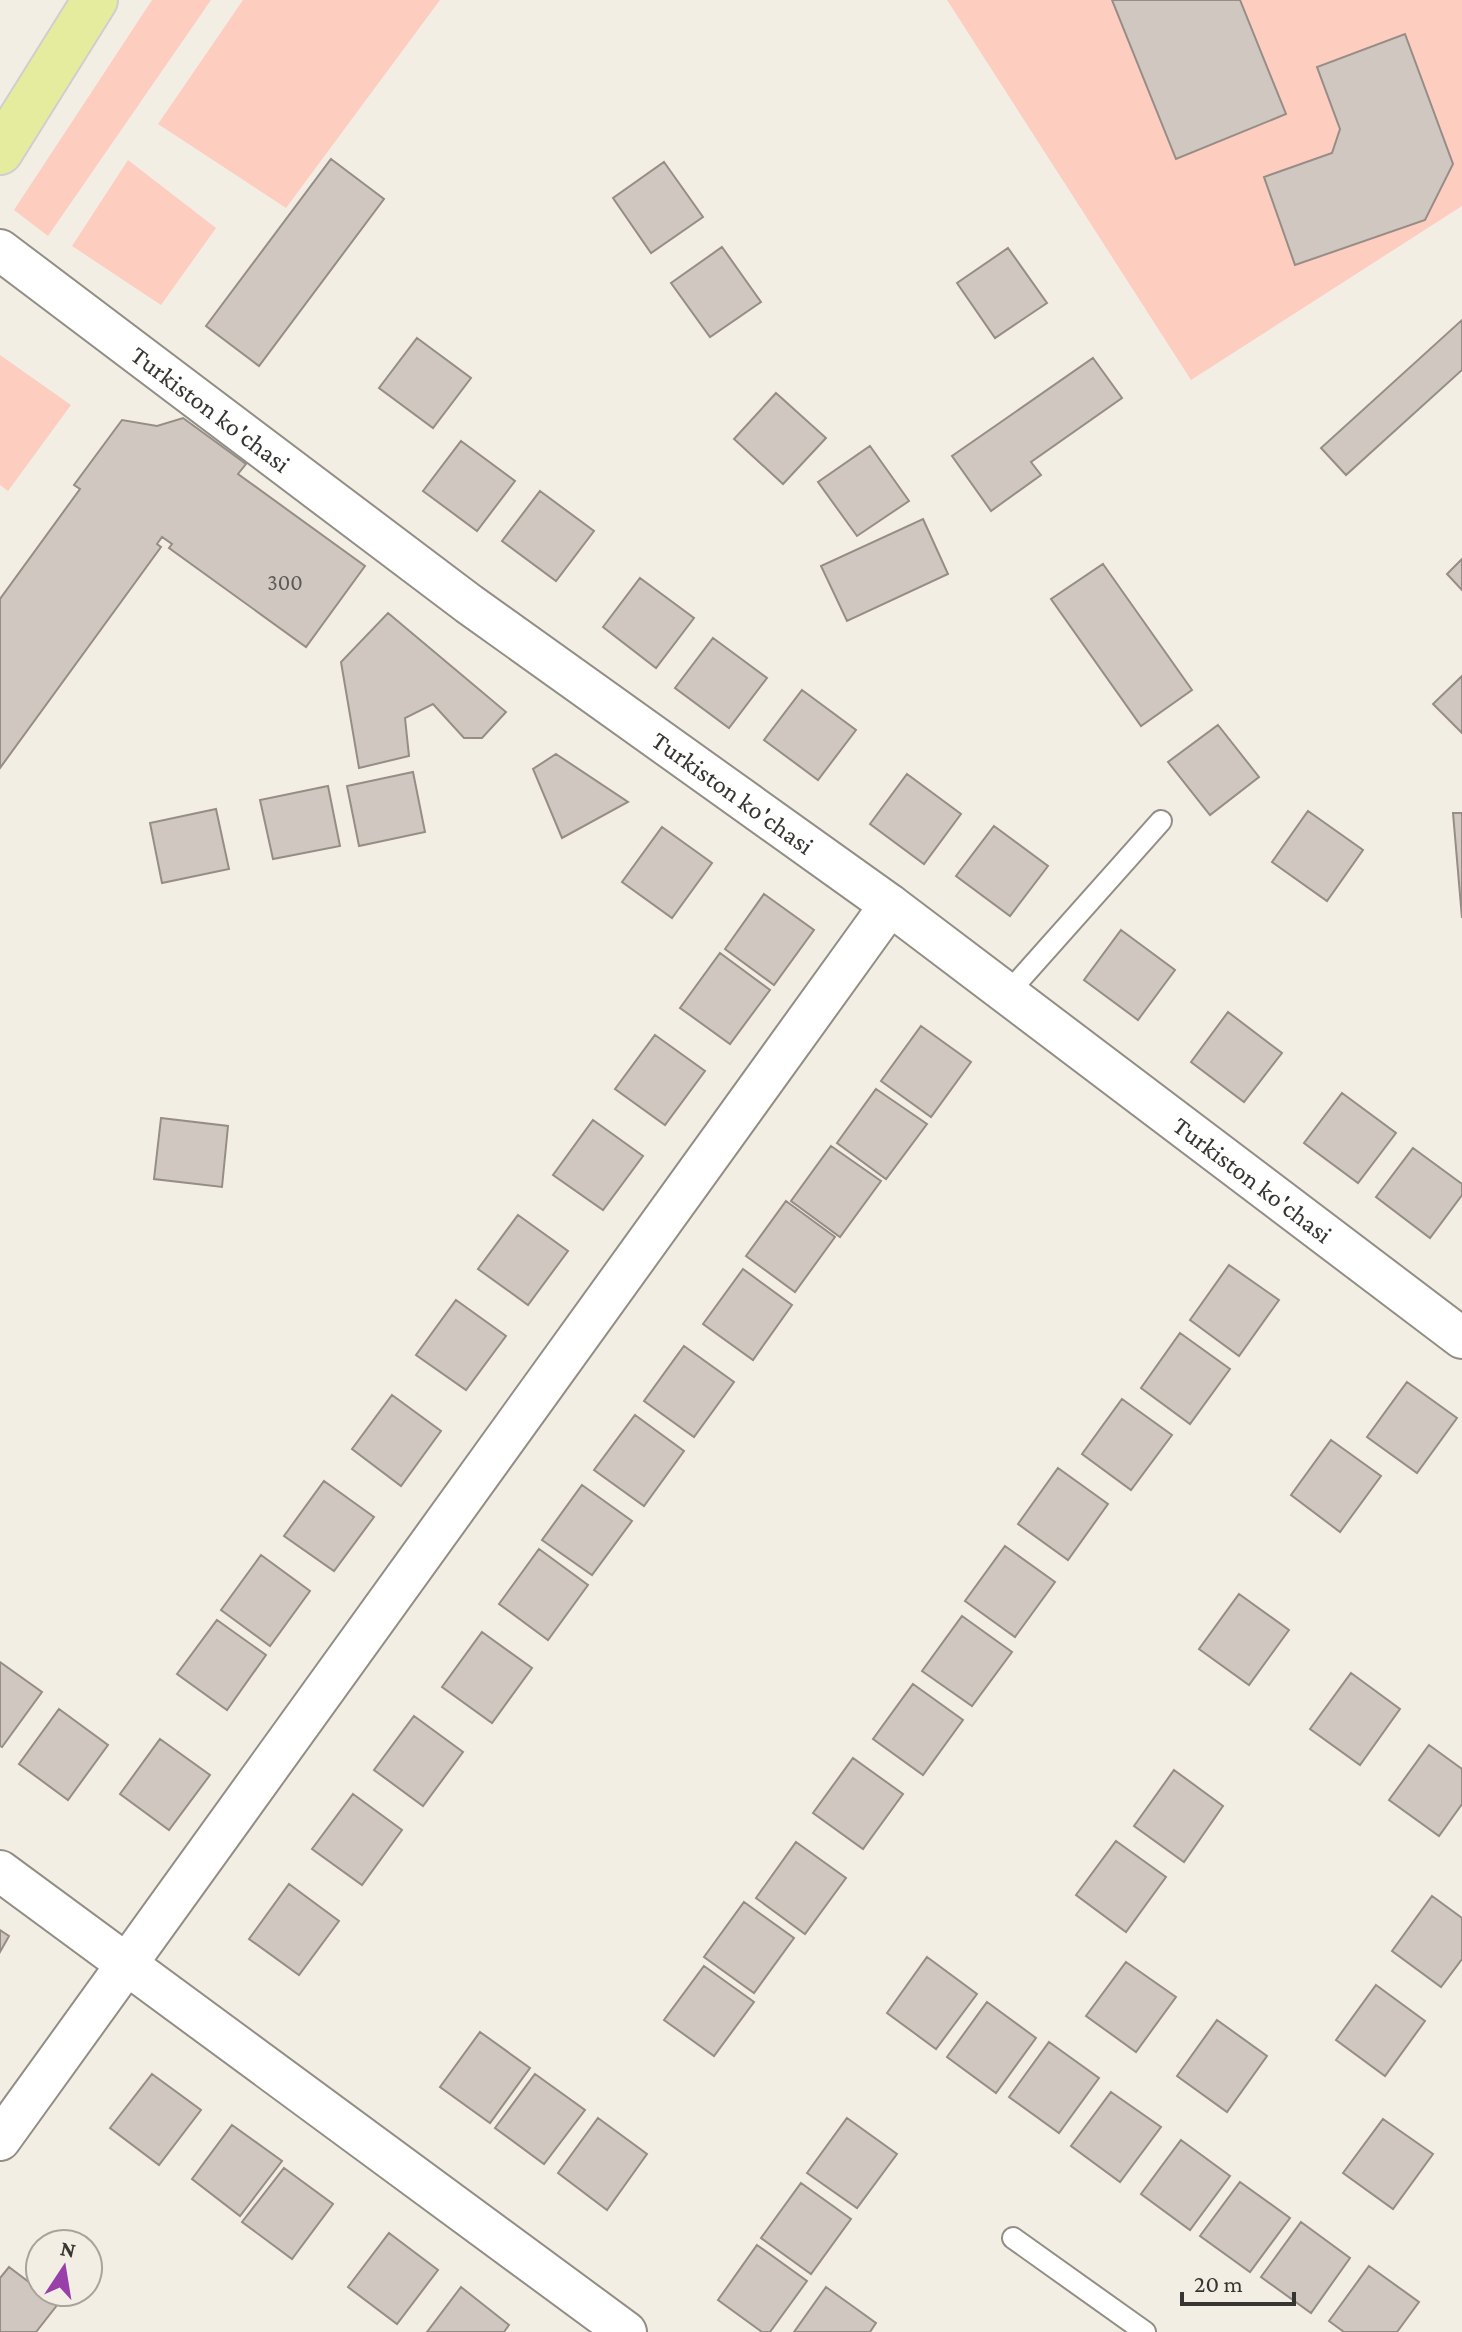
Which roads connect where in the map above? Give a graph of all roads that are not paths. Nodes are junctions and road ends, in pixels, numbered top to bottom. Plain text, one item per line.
1 (95, 0) edge
2 (0, 152) edge
3 (0, 250) edge
4 (1161, 821) dead end
5 (890, 905) junction
6 (1007, 994) junction
7 (1462, 1338) edge
8 (0, 1871) edge
9 (128, 1964) junction
10 (0, 2140) edge
11 (1013, 2238) dead end
12 (626, 2332) edge
13 (1145, 2332) edge

1 - 2 main road
3 - 5 street, Turkiston ko'chasi
4 - 6 lane
5 - 6 street, Turkiston ko'chasi
5 - 9 street
6 - 7 street, Turkiston ko'chasi
8 - 9 street
9 - 10 street
9 - 12 street
11 - 13 lane

